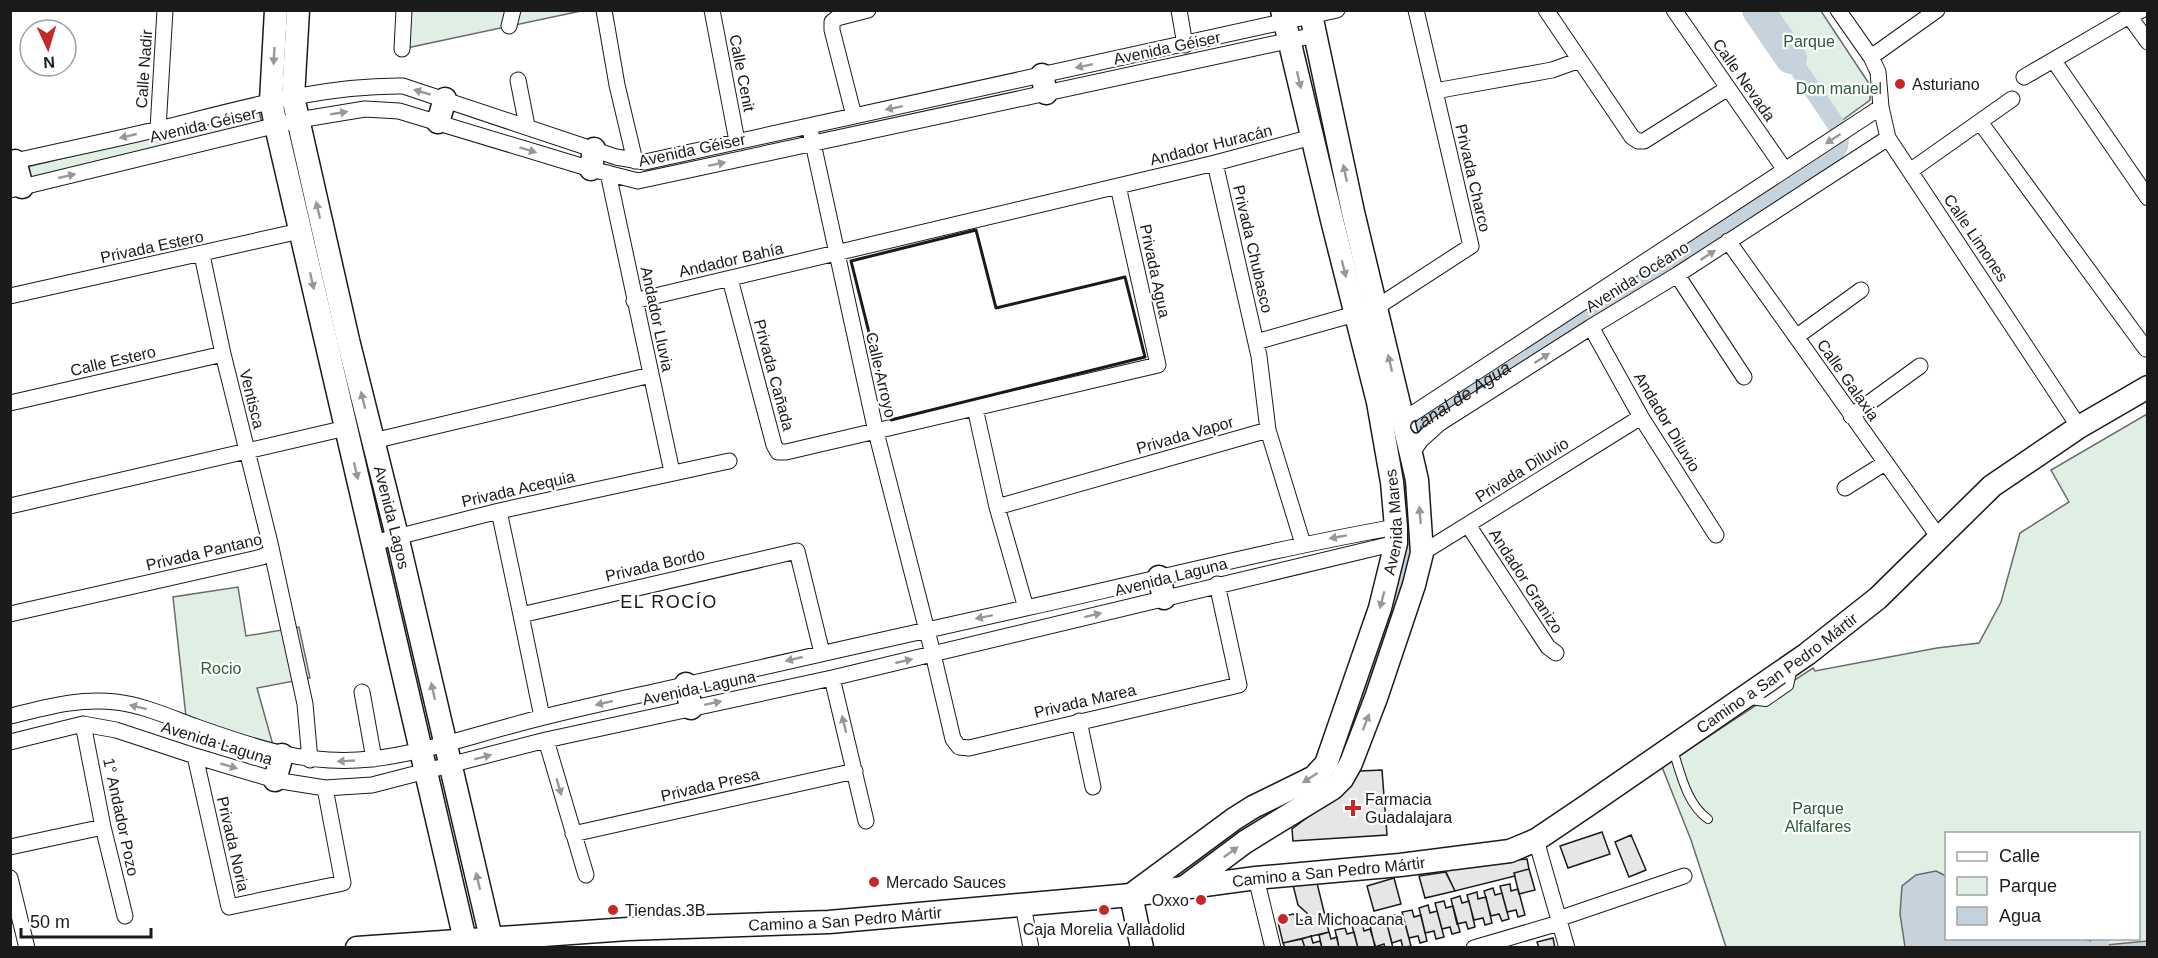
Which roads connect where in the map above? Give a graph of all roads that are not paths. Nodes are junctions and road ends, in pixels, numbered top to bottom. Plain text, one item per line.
1 (165, 10) edge
2 (276, 10) edge
3 (298, 10) edge
4 (404, 10) edge
5 (513, 10) edge
6 (712, 10) edge
7 (868, 10) edge
8 (1179, 10) edge
9 (1337, 10) edge
10 (1416, 10) edge
11 (1546, 10) edge
12 (1674, 10) edge
13 (1838, 10) edge
14 (1937, 10) edge
15 (2136, 13) edge
16 (605, 14) edge
17 (1312, 20) edge
18 (1286, 24) edge
19 (509, 26) dead end
20 (2148, 42) edge
21 (1185, 45) junction
22 (402, 49) dead end
23 (1871, 57) junction
24 (1580, 60) junction
25 (2054, 61) junction
26 (2024, 77) dead end
27 (518, 80) dead end
28 (1044, 84) junction
29 (1728, 88) junction
30 (1435, 92) junction
31 (282, 99) junction
32 (445, 99) junction
33 (2012, 99) dead end
34 (1881, 107) junction
35 (854, 116) junction
36 (298, 120) junction
37 (438, 122) junction
38 (1980, 122) junction
39 (276, 126) junction
40 (527, 126) junction
41 (808, 126) junction
42 (158, 129) junction
43 (1312, 138) junction
44 (1888, 138) junction
45 (737, 141) junction
46 (814, 143) junction
47 (13, 161) edge
48 (635, 161) junction
49 (598, 164) junction
50 (1215, 164) junction
51 (1785, 170) junction
52 (1910, 171) junction
53 (1118, 186) junction
54 (16, 188) edge
55 (2148, 198) edge
56 (1353, 212) junction
57 (1332, 220) junction
58 (300, 231) junction
59 (1728, 241) junction
60 (835, 253) junction
61 (202, 255) junction
62 (1677, 275) junction
63 (730, 279) junction
64 (1862, 290) dead end
65 (10, 296) edge
66 (634, 301) junction
67 (1377, 307) junction
68 (1355, 314) junction
69 (1591, 327) junction
70 (1796, 337) junction
71 (1256, 342) junction
72 (338, 343) junction
73 (2146, 349) dead end
74 (223, 354) junction
75 (1920, 366) dead end
76 (651, 375) junction
77 (1744, 377) dead end
78 (2148, 387) edge
79 (10, 403) edge
80 (975, 408) junction
81 (1851, 416) junction
82 (1641, 417) junction
83 (1403, 420) junction
84 (2079, 427) junction
85 (346, 428) junction
86 (1268, 430) junction
87 (876, 432) junction
88 (373, 441) junction
89 (246, 451) junction
90 (1412, 454) junction
91 (729, 462) dead end
92 (1885, 462) junction
93 (672, 472) junction
94 (1845, 488) dead end
95 (10, 506) edge
96 (997, 507) junction
97 (499, 511) junction
98 (1468, 525) junction
99 (1396, 535) junction
100 (1716, 535) dead end
101 (397, 536) junction
102 (1940, 539) junction
103 (373, 543) junction
104 (1303, 544) junction
105 (270, 552) junction
106 (1422, 553) junction
107 (1217, 584) junction
108 (1162, 588) junction
109 (1026, 608) junction
110 (10, 614) edge
111 (520, 615) junction
112 (927, 629) junction
113 (822, 653) junction
114 (1556, 653) dead end
115 (933, 654) junction
116 (832, 678) junction
117 (686, 684) junction
118 (362, 692) dead end
119 (691, 708) junction
120 (10, 716) edge
121 (542, 717) junction
122 (1079, 721) junction
123 (83, 724) junction
124 (546, 740) junction
125 (10, 742) edge
126 (445, 743) junction
127 (1672, 748) junction
128 (282, 754) junction
129 (195, 756) junction
130 (374, 759) junction
131 (310, 760) junction
132 (423, 760) junction
133 (450, 765) junction
134 (855, 771) junction
135 (276, 780) junction
136 (1093, 787) dead end
137 (325, 788) junction
138 (1708, 819) dead end
139 (866, 821) dead end
140 (103, 826) junction
141 (573, 834) junction
142 (1536, 840) junction
143 (10, 847) edge
144 (586, 875) dead end
145 (1684, 876) dead end
146 (10, 878) edge
147 (1256, 878) junction
148 (1185, 887) junction
149 (1131, 895) junction
150 (1023, 905) junction
151 (125, 916) dead end
152 (1558, 921) junction
153 (491, 938) junction
154 (631, 938) edge
155 (465, 940) junction
156 (27, 948) edge
157 (357, 948) edge
158 (1031, 948) edge
159 (1142, 948) edge
160 (1273, 948) edge
161 (1474, 948) edge
162 (1567, 948) edge

1 - 42 street, Calle Nadir
2 -> 31 street
3 - 31 street
4 - 22 street
5 - 19 street
6 - 45 street, Calle Cenit
7 - 35 street
8 - 21 street
9 - 17 street, Avenida Géiser
10 - 30 street, Privada Charco
11 - 24 street
12 - 29 street, Calle Nevada
13 - 23 street, Calle Limones
14 - 23 street
15 - 20 street
15 - 25 street
16 - 48 street
17 - 18 street, Avenida Géiser
56 -> 17 street, Avenida Mares
18 - 21 street, Avenida Géiser
18 - 28 street, Avenida Géiser
18 -> 43 street, Avenida Mares
21 -> 28 street, Avenida Géiser
23 - 34 street, Calle Limones
24 - 29 street
24 - 30 street
25 - 26 street
25 - 55 street
27 - 40 street
28 -> 35 street, Avenida Géiser
28 - 46 street, Avenida Géiser
29 - 51 street, Calle Nevada
30 - 67 street, Privada Charco
32 -> 31 street, Avenida Géiser
31 - 36 street, Avenida Lagos
31 - 39 street, Avenida Lagos
31 - 42 street, Avenida Géiser
32 - 37 street
32 - 40 street, Avenida Géiser
33 - 38 street
34 - 44 street, Calle Limones
34 -> 51 street, Avenida Océano
35 - 41 street, Avenida Géiser
36 -> 37 street, Avenida Géiser
36 - 39 street, Avenida Géiser
72 -> 36 street, Avenida Lagos
37 -> 49 street, Avenida Géiser
38 - 52 street
38 - 73 street
54 -> 39 street, Avenida Géiser
39 - 58 street, Avenida Lagos
40 - 49 street, Avenida Géiser
41 - 45 street, Avenida Géiser
41 - 46 street, Calle Arroyo
42 -> 47 street, Avenida Géiser
43 - 50 street, Andador Huracán
43 - 57 street, Avenida Mares
44 - 52 street, Calle Limones
44 - 59 street, Avenida Océano
45 - 48 street, Avenida Géiser
49 -> 46 street, Avenida Géiser
46 - 60 street, Calle Arroyo
47 - 54 street
48 - 49 street, Avenida Géiser
49 - 66 street, Andador Lluvia
50 - 53 street, Andador Huracán
50 - 71 street, Privada Chubasco
51 - 83 street, Avenida Océano
52 - 84 street, Calle Limones
53 - 60 street
53 - 80 street, Privada Agua
56 - 57 street
56 - 67 street, Avenida Mares
57 -> 68 street, Avenida Mares
58 - 61 street, Privada Estero
58 -> 72 street, Avenida Lagos
62 -> 59 street, Avenida Océano
59 - 70 street, Calle Galaxia
60 - 63 street, Andador Bahía
60 - 87 street, Calle Arroyo
61 - 65 street, Privada Estero
61 - 74 street, Ventisca
62 - 69 street, Avenida Océano
62 - 77 street
63 - 66 street, Andador Bahía
63 - 87 street, Privada Cañada
64 - 70 street
66 - 76 street, Andador Lluvia
83 -> 67 street, Avenida Mares
68 - 71 street
68 - 99 street, Avenida Mares
69 - 82 street, Andador Diluvio
90 -> 69 street, Avenida Océano
70 - 81 street, Calle Galaxia
71 - 86 street, Privada Chubasco
72 - 85 street, Avenida Lagos
88 -> 72 street, Avenida Lagos
74 - 79 street, Calle Estero
74 - 89 street, Ventisca
75 - 81 street
76 - 88 street
76 - 93 street, Andador Lluvia
78 - 84 street, Camino a San Pedro Mártir
80 - 87 street, Privada Agua
80 - 96 street
81 - 92 street, Calle Galaxia
82 - 98 street, Privada Diluvio
82 - 100 street, Andador Diluvio
83 - 90 street, Avenida Mares
84 - 102 street, Camino a San Pedro Mártir
85 - 89 street
85 -> 103 street, Avenida Lagos
86 - 96 street, Privada Vapor
86 - 104 street
87 - 112 street, Calle Arroyo
88 - 101 street, Avenida Lagos
89 - 95 street
89 - 105 street, Ventisca
106 -> 90 street, Avenida Mares
91 - 93 street, Privada Acequia
92 - 94 street
92 - 102 street, Calle Galaxia
93 - 97 street, Privada Acequia
96 - 109 street
97 - 101 street, Privada Acequia
97 - 111 street
98 - 106 street, Privada Diluvio
98 - 114 street, Andador Granizo
99 -> 104 street, Avenida Laguna
99 - 107 street, Avenida Laguna
99 -> 149 street, Avenida Mares
101 - 103 street, Privada Acequia
126 -> 101 street, Avenida Lagos
102 - 127 street, Camino a San Pedro Mártir
103 - 132 street, Avenida Lagos
104 - 108 street, Avenida Laguna
105 - 110 street, Privada Pantano
105 - 131 street, Privada Pantano
148 -> 106 street, Avenida Mares
107 - 108 street, Avenida Laguna
107 - 122 street, Privada Marea
108 - 109 street, Avenida Laguna
115 -> 108 street, Avenida Laguna
109 -> 112 street, Avenida Laguna
111 - 113 street, Privada Bordo
111 - 121 street
112 - 113 street, Avenida Laguna
112 - 115 street, Privada Marea
113 -> 117 street, Avenida Laguna
116 -> 115 street, Avenida Laguna
115 - 122 street, Privada Marea
119 -> 116 street, Avenida Laguna
134 -> 116 street
117 - 119 street
117 -> 121 street, Avenida Laguna
118 - 130 street
119 - 124 street, Avenida Laguna
128 -> 120 street, Avenida Laguna
121 - 126 street, Avenida Laguna
122 - 136 street
123 - 125 street, Avenida Laguna
123 - 129 street, Avenida Laguna
123 - 140 street, 1° Andador Pozo
133 -> 124 street, Avenida Laguna
124 -> 141 street
126 - 132 street, Avenida Laguna
126 - 133 street, Avenida Lagos
127 - 138 lane
127 - 142 street, Camino a San Pedro Mártir
128 - 131 street, Avenida Laguna
128 - 135 street
129 -> 135 street, Avenida Laguna
129 - 137 street, Privada Noria
130 -> 131 street, Avenida Laguna
130 - 132 street, Avenida Laguna
132 - 133 street, Avenida Laguna
132 - 137 street, Avenida Laguna
132 - 155 street, Avenida Lagos
153 -> 133 street, Avenida Lagos
134 - 139 street
134 - 141 street, Privada Presa
135 - 137 street, Avenida Laguna
140 - 143 street
140 - 151 street, 1° Andador Pozo
141 - 144 street
142 - 147 street, Camino a San Pedro Mártir
142 - 152 street
145 - 152 street
146 - 156 street
147 - 148 street, Camino a San Pedro Mártir
147 - 160 street
148 - 149 street, Camino a San Pedro Mártir
149 - 150 street, Camino a San Pedro Mártir
149 - 159 street
150 - 154 street, Camino a San Pedro Mártir
150 - 158 street
152 - 161 street
152 - 162 street
153 - 154 street, Camino a San Pedro Mártir
153 - 155 street, Camino a San Pedro Mártir
155 - 157 street, Camino a San Pedro Mártir

